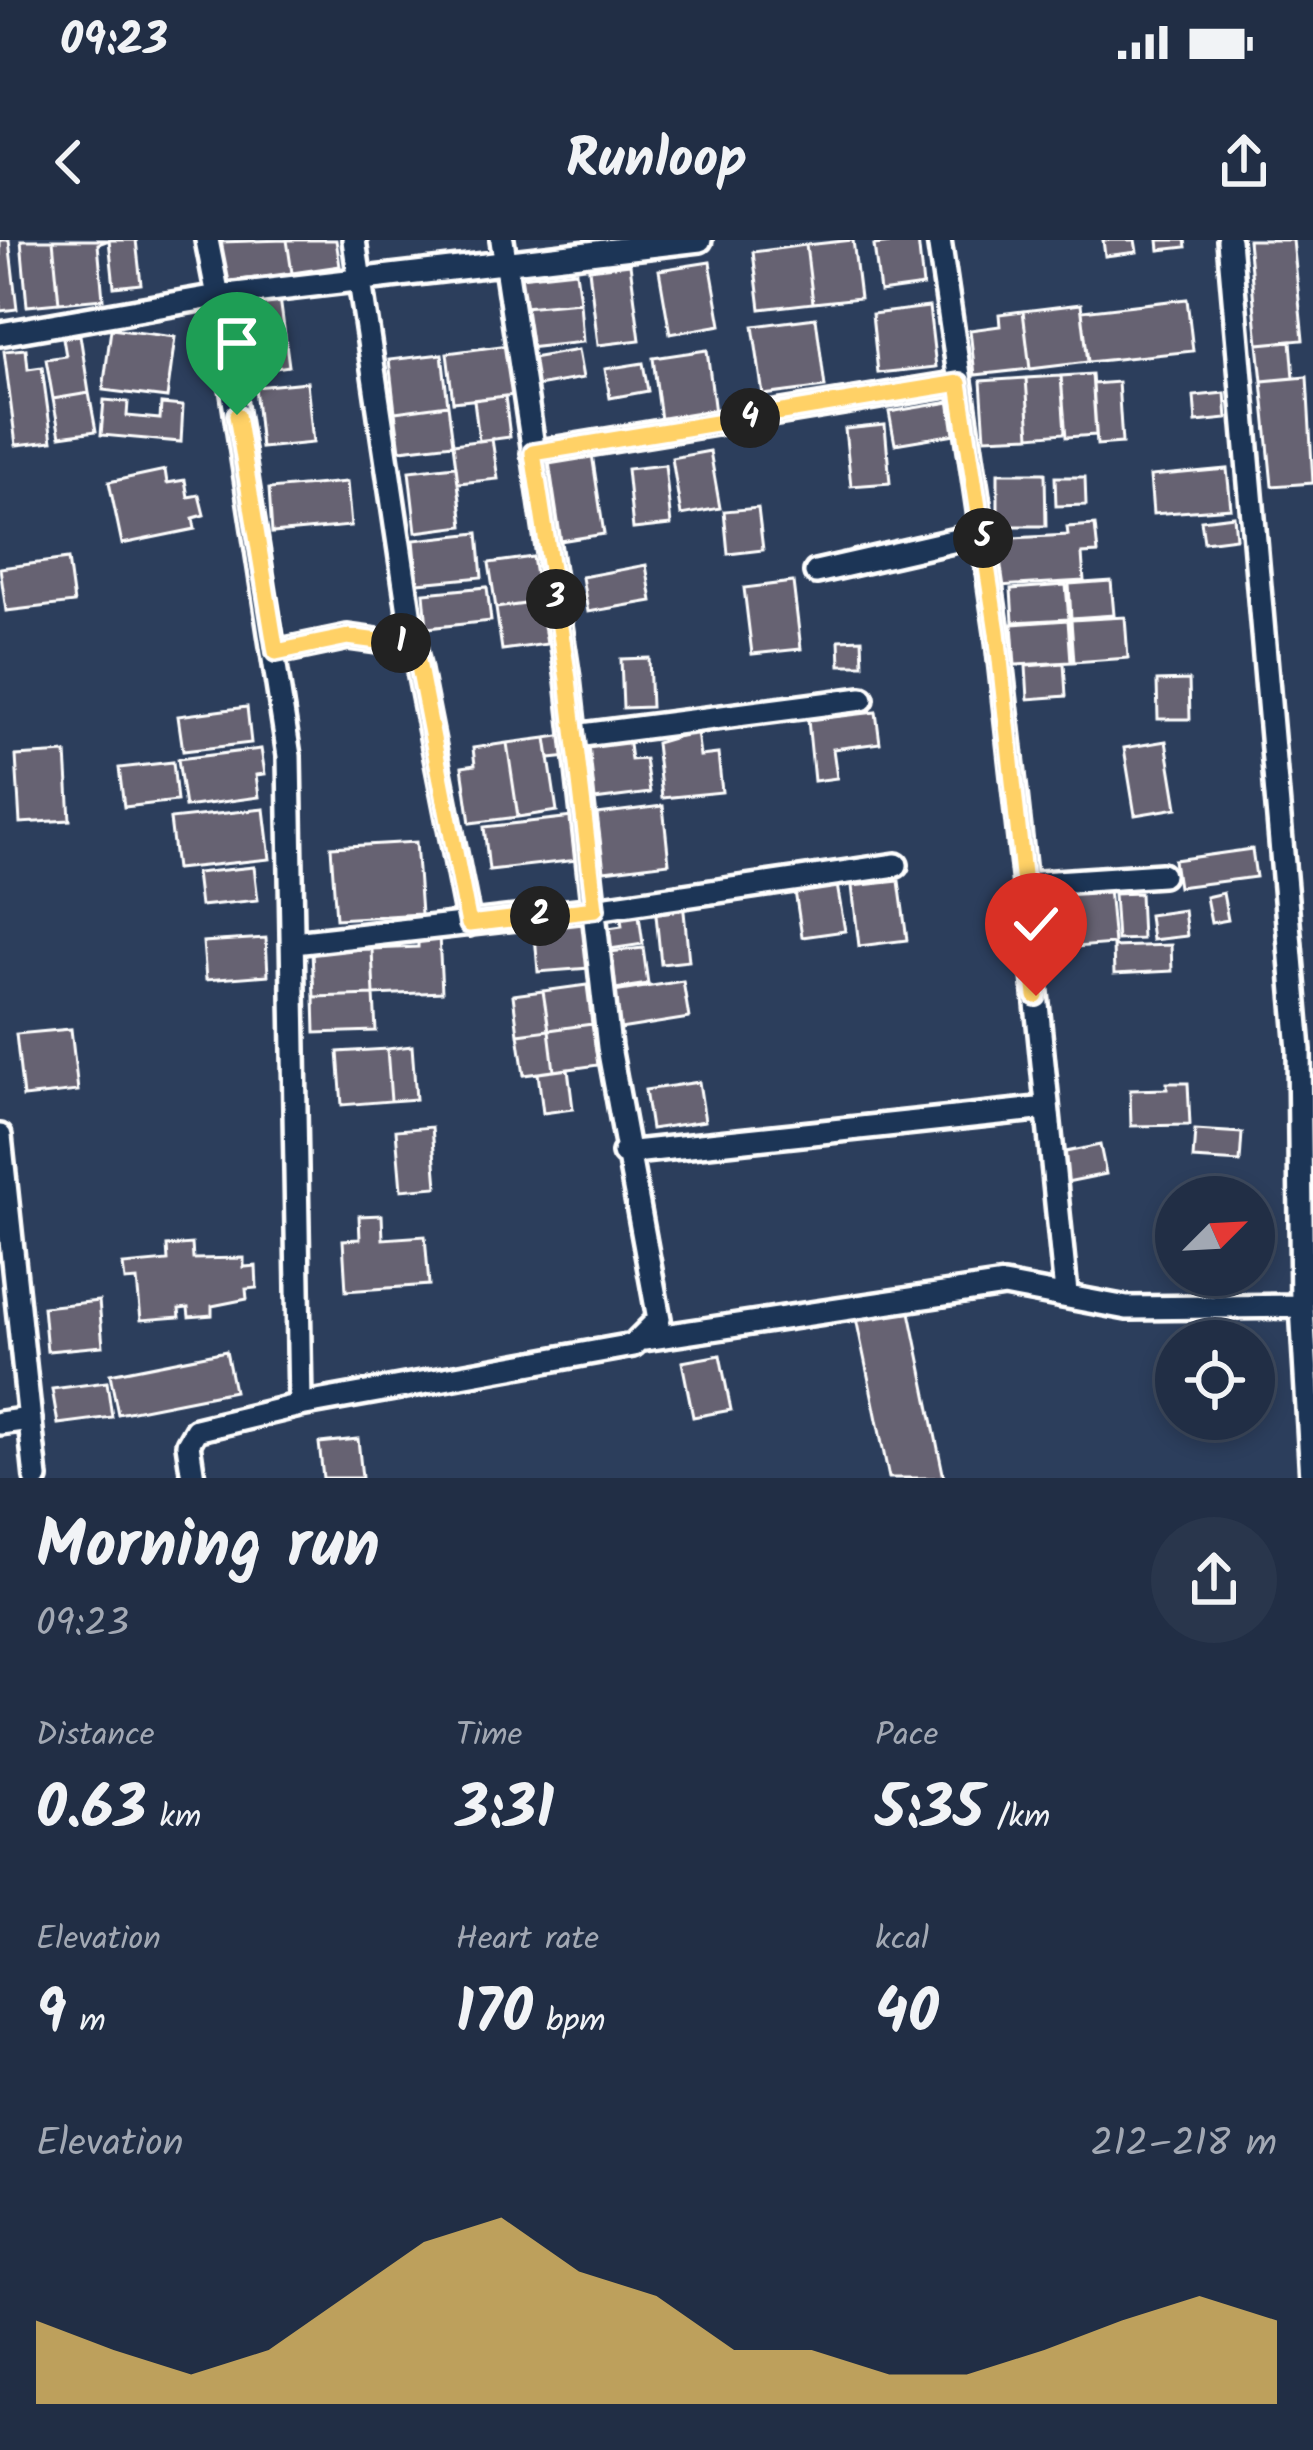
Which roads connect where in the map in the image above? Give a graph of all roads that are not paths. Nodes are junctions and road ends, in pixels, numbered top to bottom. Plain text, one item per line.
1 (207, 240) edge
2 (354, 240) edge
3 (502, 240) edge
4 (700, 240) edge
5 (939, 240) edge
6 (1229, 240) edge
7 (614, 245) edge
8 (506, 264) junction
9 (360, 279) junction
10 (218, 296) junction
11 (0, 334) edge
12 (959, 383) junction
13 (533, 453) junction
14 (983, 534) junction
15 (816, 572) dead end
16 (415, 646) junction
17 (276, 652) junction
18 (862, 699) dead end
19 (575, 736) junction
20 (896, 865) dead end
21 (1162, 875) dead end
22 (1025, 884) junction
23 (595, 909) junction
24 (469, 924) junction
25 (294, 943) junction
26 (1047, 1108) junction
27 (0, 1136) edge
28 (625, 1153) junction
29 (1307, 1220) edge
30 (1066, 1293) junction
31 (1302, 1306) junction
32 (644, 1339) junction
33 (300, 1405) junction
34 (30, 1419) junction
35 (0, 1423) edge
36 (36, 1478) edge
37 (193, 1478) edge
38 (1312, 1478) edge

1 - 10 street
2 - 9 street
3 - 8 street
4 - 7 street
5 - 12 street
6 - 29 street
7 - 8 street
8 - 9 street
8 - 13 street
9 - 10 street
9 - 16 street
10 - 11 street
10 - 17 street
12 - 13 street
12 - 14 street
13 - 19 street
14 - 15 street
14 - 22 street
16 - 17 street
16 - 24 street
17 - 25 street
18 - 19 street
19 - 23 street
20 - 23 street
21 - 22 street
22 - 26 street
23 - 24 street
23 - 28 street
24 - 25 street
25 - 33 street
26 - 28 street
26 - 30 street
27 - 34 street
28 - 32 street
29 - 31 street
30 - 31 street
30 - 32 street
31 - 38 street
32 - 33 street
33 - 37 street
34 - 35 street
34 - 36 street

